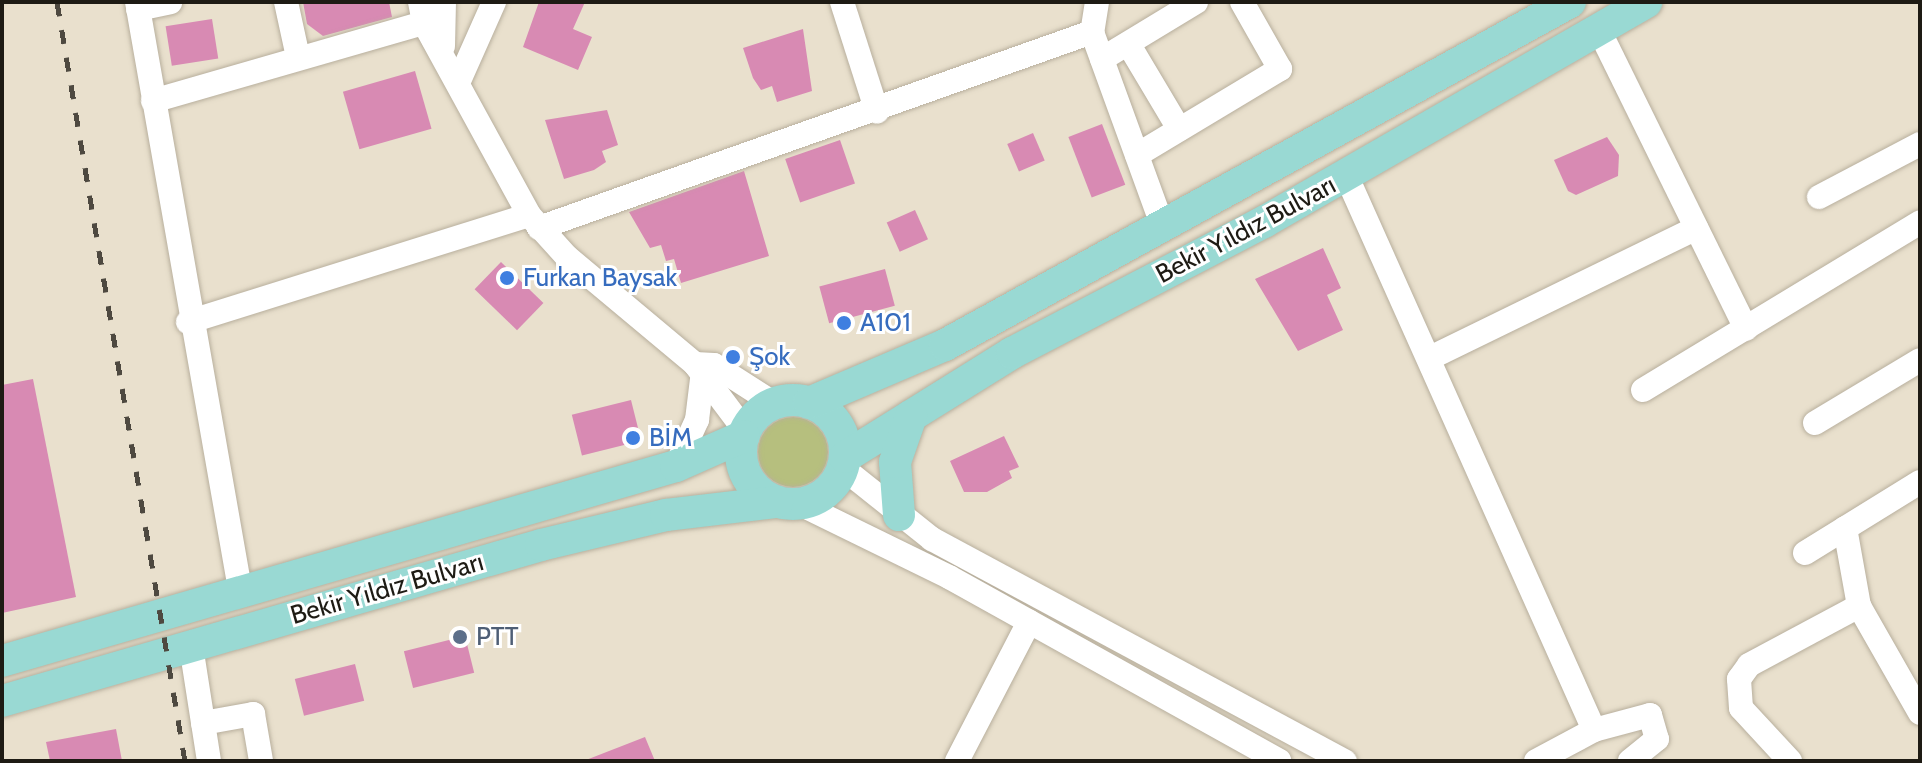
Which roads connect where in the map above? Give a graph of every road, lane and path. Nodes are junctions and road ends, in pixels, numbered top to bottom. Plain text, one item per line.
1 (170, 2) edge
2 (286, 2) edge
3 (444, 2) edge
4 (494, 2) edge
5 (842, 2) edge
6 (1097, 2) edge
7 (1196, 2) edge
8 (1242, 2) edge
9 (1570, 2) edge
10 (1646, 2) edge
11 (138, 5) edge
12 (422, 12) edge
13 (1599, 30) junction
14 (1092, 32) junction
15 (1129, 45) junction
16 (443, 46) junction
17 (298, 57) junction
18 (1102, 59) junction
19 (458, 83) junction
20 (153, 101) junction
21 (877, 112) junction
22 (1179, 129) junction
23 (1920, 144) edge
24 (1137, 155) junction
25 (1346, 175) junction
26 (1819, 197) dead end
27 (534, 222) junction
28 (1161, 222) junction
29 (1920, 222) edge
30 (1696, 228) junction
31 (188, 322) junction
32 (1746, 329) junction
33 (1432, 357) junction
34 (1920, 360) edge
35 (698, 372) junction
36 (1643, 390) dead end
37 (809, 403) junction
38 (775, 404) junction
39 (911, 416) junction
40 (1815, 423) dead end
41 (745, 434) junction
42 (844, 462) junction
43 (676, 466) junction
44 (1920, 482) edge
45 (789, 503) junction
46 (899, 515) junction
47 (1845, 528) junction
48 (1805, 553) dead end
49 (241, 595) junction
50 (1859, 606) junction
51 (1029, 622) junction
52 (191, 646) junction
53 (2, 661) edge
54 (2, 701) edge
55 (1920, 713) edge
56 (203, 723) junction
57 (1594, 730) junction
58 (209, 761) edge
59 (261, 761) edge
60 (957, 761) edge
61 (1279, 761) edge
62 (1345, 761) edge
63 (1536, 761) edge
64 (1630, 761) edge
65 (1790, 761) edge

1 - 11 street
2 - 17 street
3 - 16 street
4 - 19 street
5 - 21 street
6 - 14 street
7 - 15 street
8 - 22 street
9 - 28 main road, Bekir Yıldız Bulvarı
10 - 13 main road, Bekir Yıldız Bulvarı
11 - 20 street
12 - 16 street
12 - 17 street
13 - 25 main road, Bekir Yıldız Bulvarı
13 - 30 street
14 - 18 street
14 - 21 street
15 - 18 street
15 - 22 street
16 - 19 street
17 - 20 street
18 - 24 street
19 - 27 street
20 - 31 street
21 - 27 street
22 - 24 street
23 - 26 street
24 - 28 street
25 - 33 street
25 - 39 main road, Bekir Yıldız Bulvarı
27 - 31 street
27 - 35 street
28 - 37 main road, Bekir Yıldız Bulvarı
29 - 32 street
30 - 32 street
30 - 33 street
31 - 49 street
32 - 36 street
33 - 57 street
34 - 40 street
35 - 38 street
35 - 41 street
35 - 43 street
37 - 38 main road
37 - 42 main road
38 - 41 main road
39 - 42 main road, Bekir Yıldız Bulvarı
39 - 46 main road
41 - 43 main road, Bekir Yıldız Bulvarı
41 - 45 main road
42 - 45 main road
42 - 46 street
43 - 49 main road, Bekir Yıldız Bulvarı
44 - 47 street
45 - 51 street
45 - 52 main road, Bekir Yıldız Bulvarı
46 - 62 street
47 - 48 street
47 - 50 street
49 - 53 main road, Bekir Yıldız Bulvarı
50 - 55 street
50 - 65 street
51 - 60 street
51 - 61 street
52 - 54 main road, Bekir Yıldız Bulvarı
52 - 56 street
56 - 58 street
56 - 59 street
57 - 63 street
57 - 64 street

